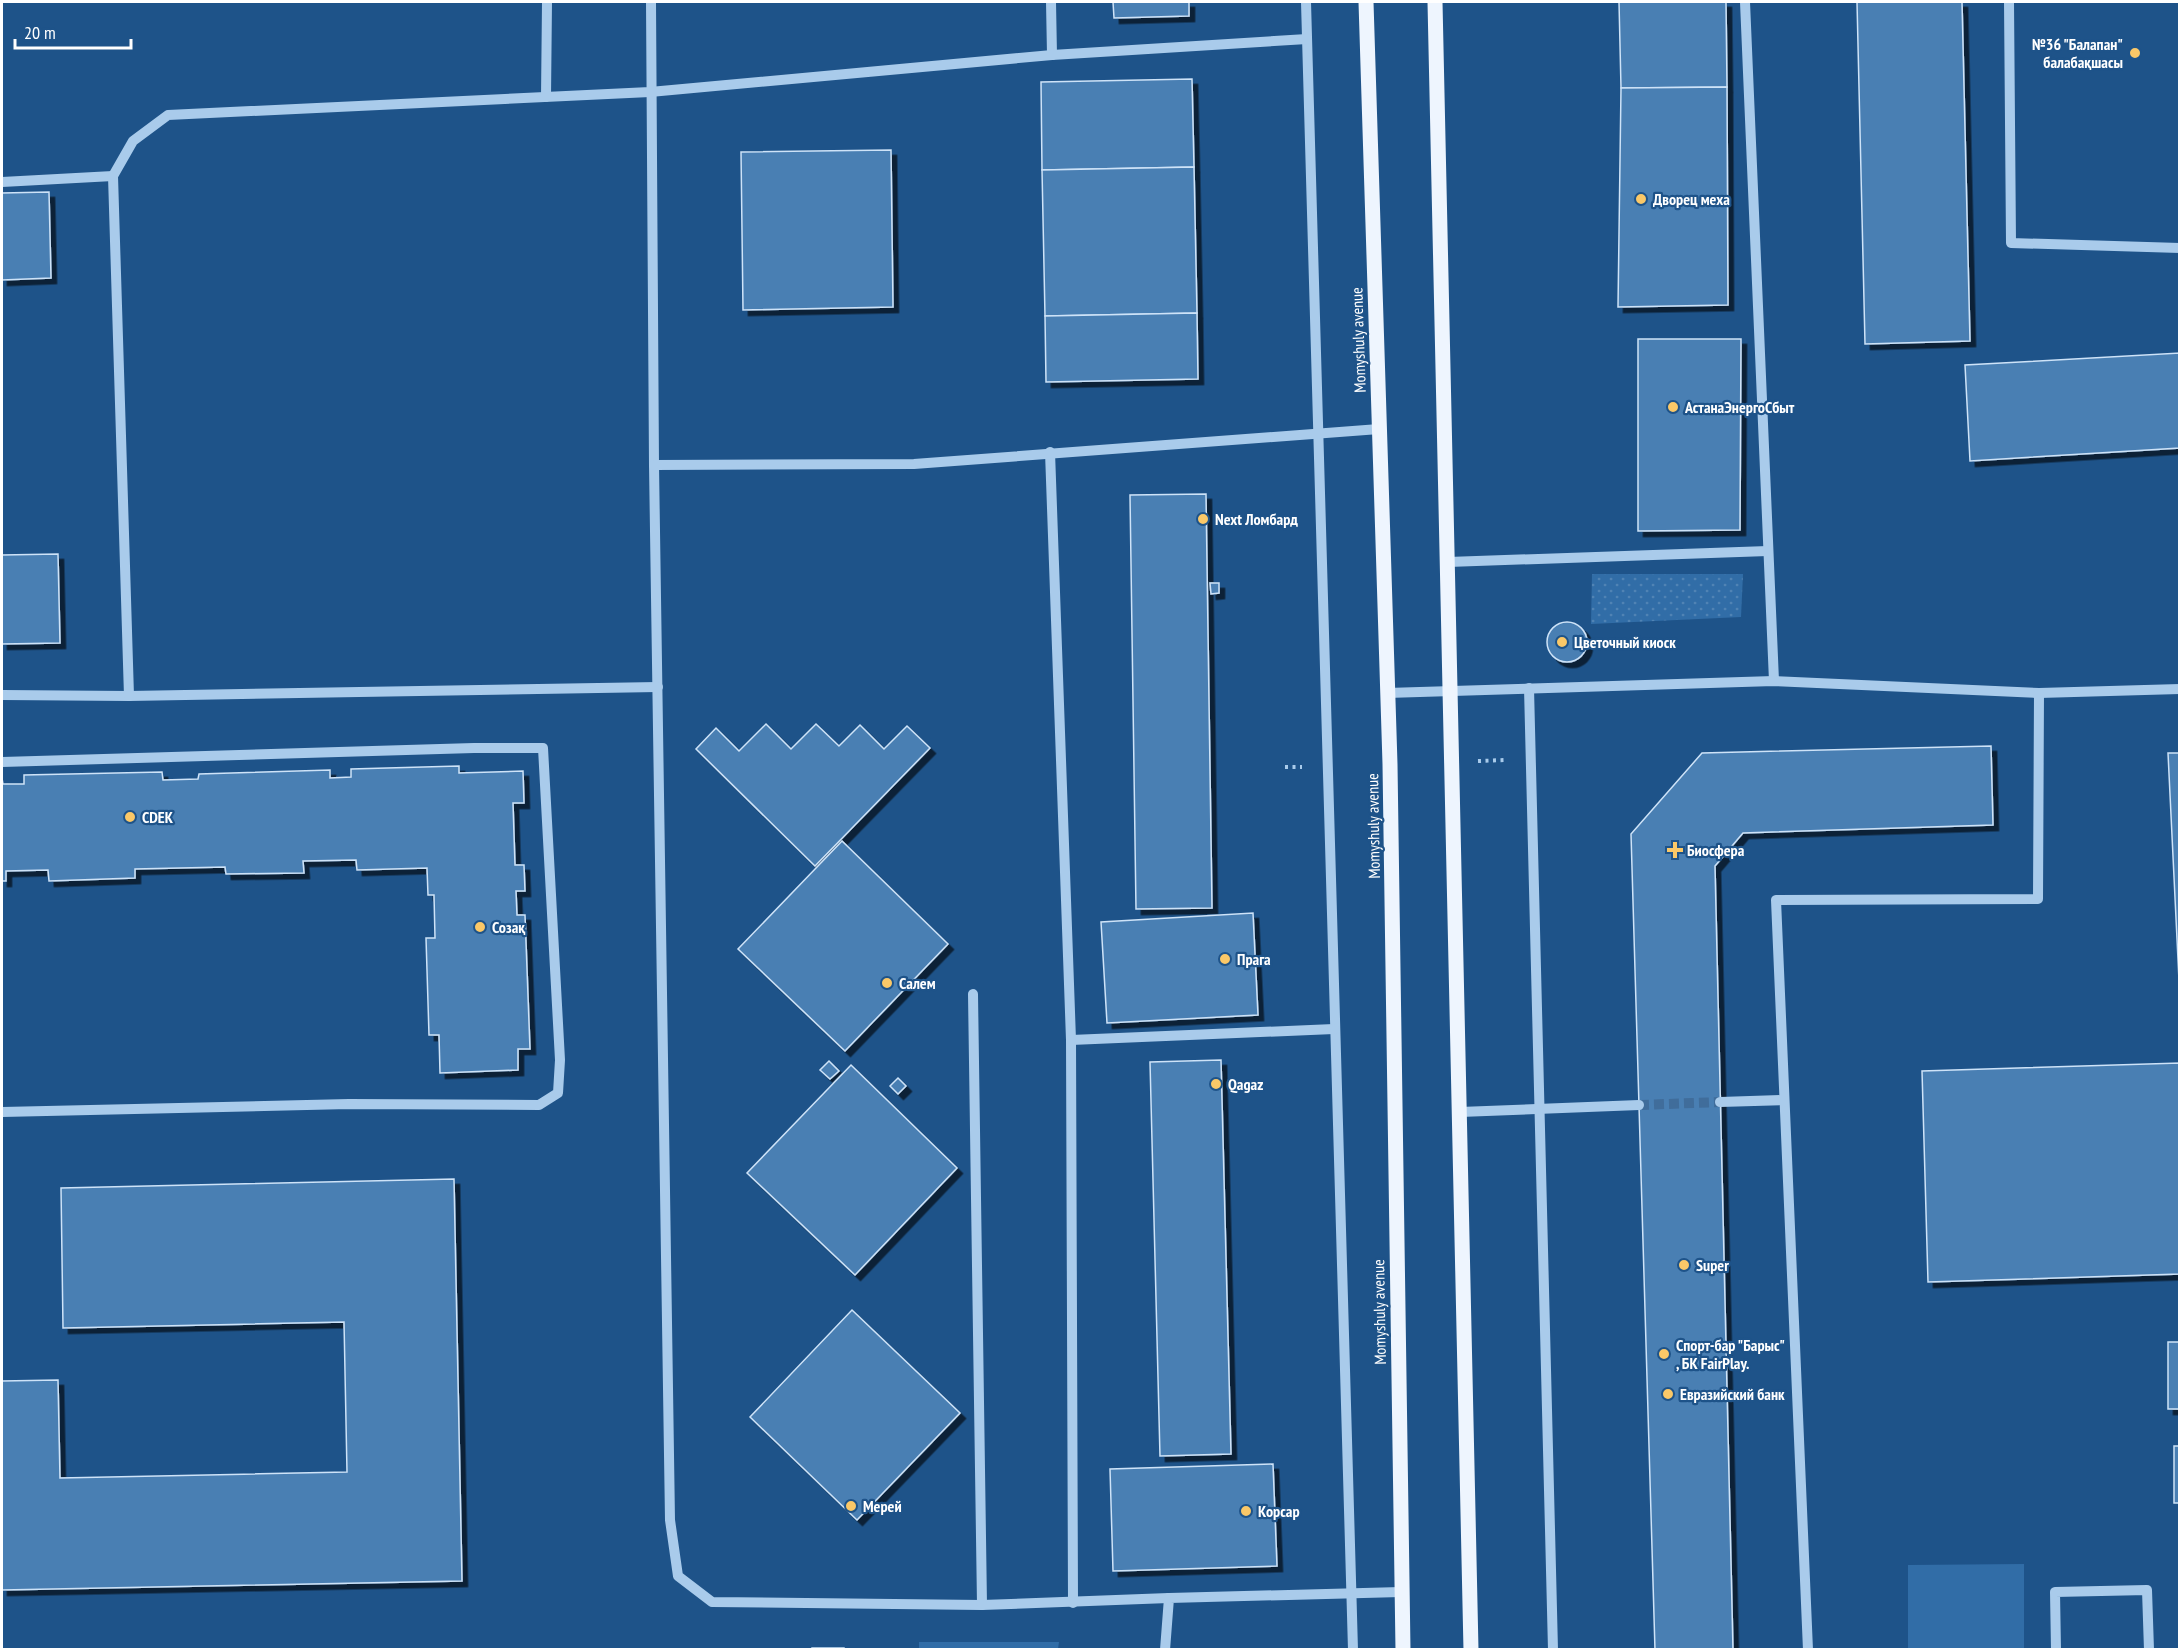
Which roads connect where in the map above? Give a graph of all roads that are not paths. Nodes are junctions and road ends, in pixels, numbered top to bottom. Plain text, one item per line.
1 (547, 2) edge
2 (651, 2) edge
3 (1051, 2) edge
4 (1306, 2) edge
5 (1366, 2) edge
6 (1435, 2) edge
7 (1745, 2) edge
8 (2008, 2) edge
9 (1307, 39) junction
10 (1052, 55) junction
11 (650, 92) junction
12 (546, 97) junction
13 (113, 176) junction
14 (2, 182) edge
15 (2180, 248) edge
16 (1378, 429) junction
17 (1319, 435) junction
18 (1050, 452) junction
19 (654, 465) junction
20 (1768, 551) junction
21 (1448, 562) junction
22 (1774, 681) junction
23 (658, 687) junction
24 (1529, 687) junction
25 (1451, 689) junction
26 (2180, 689) edge
27 (1387, 693) junction
28 (2039, 693) junction
29 (2, 695) edge
30 (129, 696) junction
31 (2, 762) edge
32 (974, 994) dead end
33 (1334, 1029) junction
34 (1071, 1040) junction
35 (1784, 1100) junction
36 (1720, 1102) tunnel mouth
37 (1639, 1105) tunnel mouth
38 (1539, 1109) junction
39 (2, 1112) edge
40 (1460, 1112) junction
41 (1401, 1592) junction
42 (1350, 1593) junction
43 (1168, 1598) junction
44 (1073, 1603) junction
45 (982, 1605) junction
46 (1165, 1650) edge
47 (1353, 1650) edge
48 (1403, 1650) edge
49 (1471, 1650) edge
50 (1553, 1650) edge
51 (1808, 1650) edge
52 (2056, 1650) edge
53 (2149, 1650) edge

1 - 12 street
2 - 11 street
3 - 10 street
4 - 9 street
5 - 16 main road, Momyshuly avenue
6 - 21 main road
7 - 20 street
8 - 15 street
9 - 10 street
9 - 17 street
10 - 11 street
11 - 12 street
11 - 19 street
12 - 13 street
13 - 14 street
13 - 30 street
16 - 17 street
16 - 27 main road, Momyshuly avenue
17 - 18 street
17 - 33 street
18 - 19 street
18 - 34 street
19 - 23 street
20 - 21 street
20 - 22 street
21 - 25 main road
22 - 24 street
22 - 28 street
23 - 30 street
23 - 45 street
24 - 25 street
24 - 38 street
25 - 27 street
25 - 40 main road
26 - 28 street
27 - 41 main road, Momyshuly avenue
28 - 35 street
29 - 30 street
31 - 39 street
32 - 45 street
33 - 34 street
33 - 42 street
34 - 44 street
35 - 36 street
35 - 51 street
37 - 38 street
38 - 40 street
38 - 50 street
40 - 49 main road
41 - 42 street
41 - 48 main road, Momyshuly avenue
42 - 43 street
42 - 47 street
43 - 44 street
43 - 46 street
44 - 45 street
52 - 53 street

